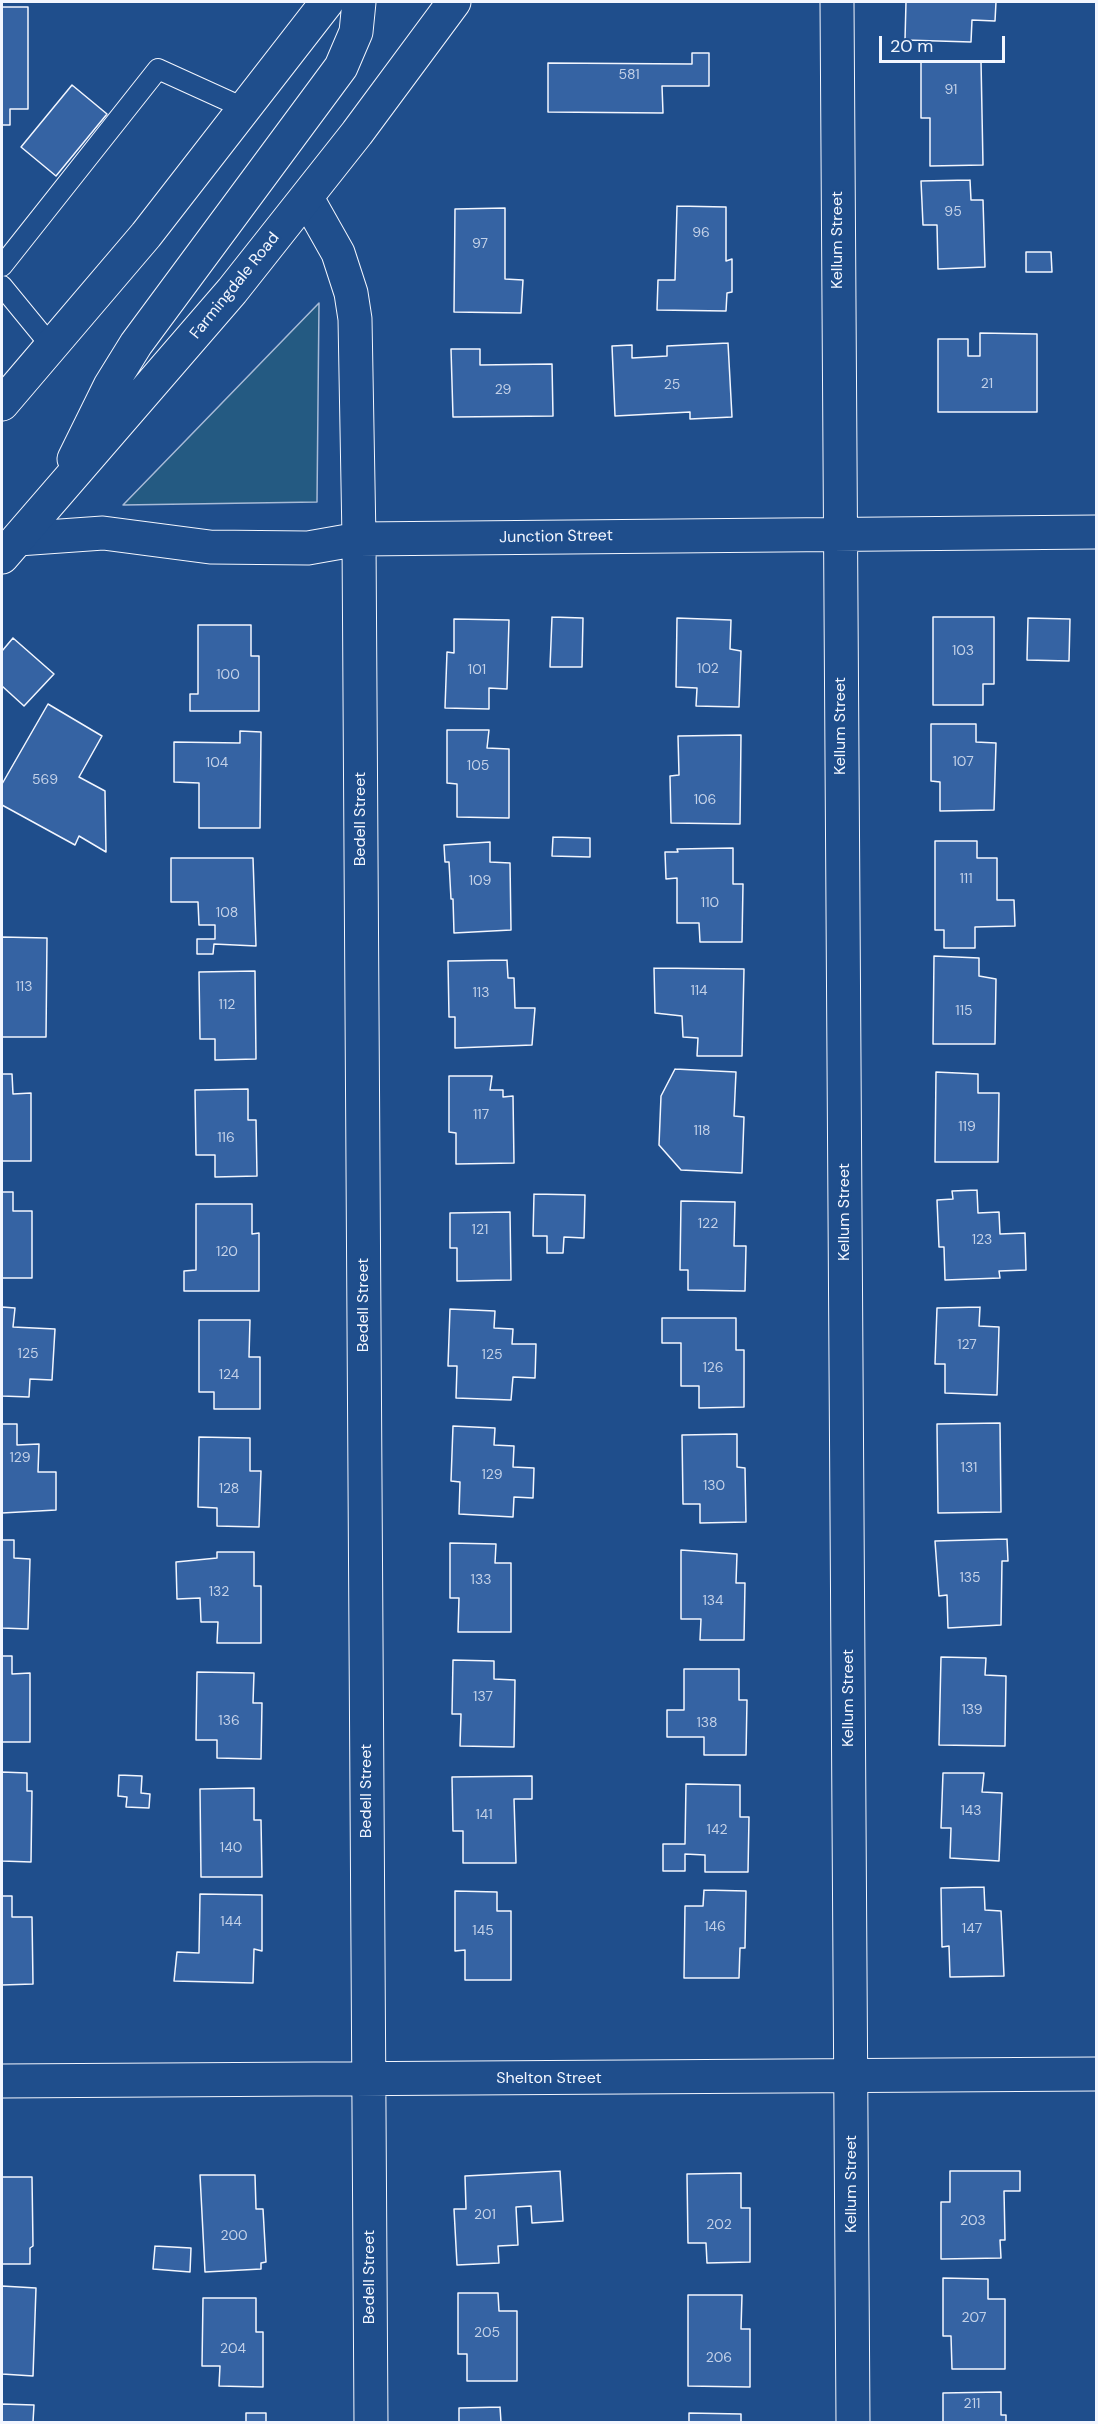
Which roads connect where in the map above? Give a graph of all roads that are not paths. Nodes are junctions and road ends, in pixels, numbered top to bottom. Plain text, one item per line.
1 (327, 2) edge
2 (359, 2) edge
3 (454, 2) edge
4 (837, 2) edge
5 (246, 109) junction
6 (307, 198) junction
7 (2, 266) edge
8 (2, 286) edge
9 (52, 347) junction
10 (2, 404) edge
11 (54, 499) junction
12 (1096, 531) edge
13 (840, 534) junction
14 (359, 539) junction
15 (10, 548) edge
16 (1096, 2074) edge
17 (852, 2078) junction
18 (369, 2080) junction
19 (2, 2081) edge
20 (371, 2422) edge
21 (853, 2422) edge

1 - 5 street
2 - 11 street
3 - 6 street, Farmingdale Road
4 - 13 street, Kellum Street
5 - 7 lane
5 - 9 street
6 - 11 street, Farmingdale Road
6 - 14 street, Bedell Street
8 - 9 lane
9 - 10 street
11 - 15 street, Farmingdale Road
12 - 13 street, Junction Street
13 - 14 street, Junction Street
13 - 17 street, Kellum Street
14 - 15 street, Junction Street
14 - 18 street, Bedell Street
16 - 17 street, Shelton Street
17 - 18 street, Shelton Street
17 - 21 street, Kellum Street
18 - 19 street, Shelton Street
18 - 20 street, Bedell Street

